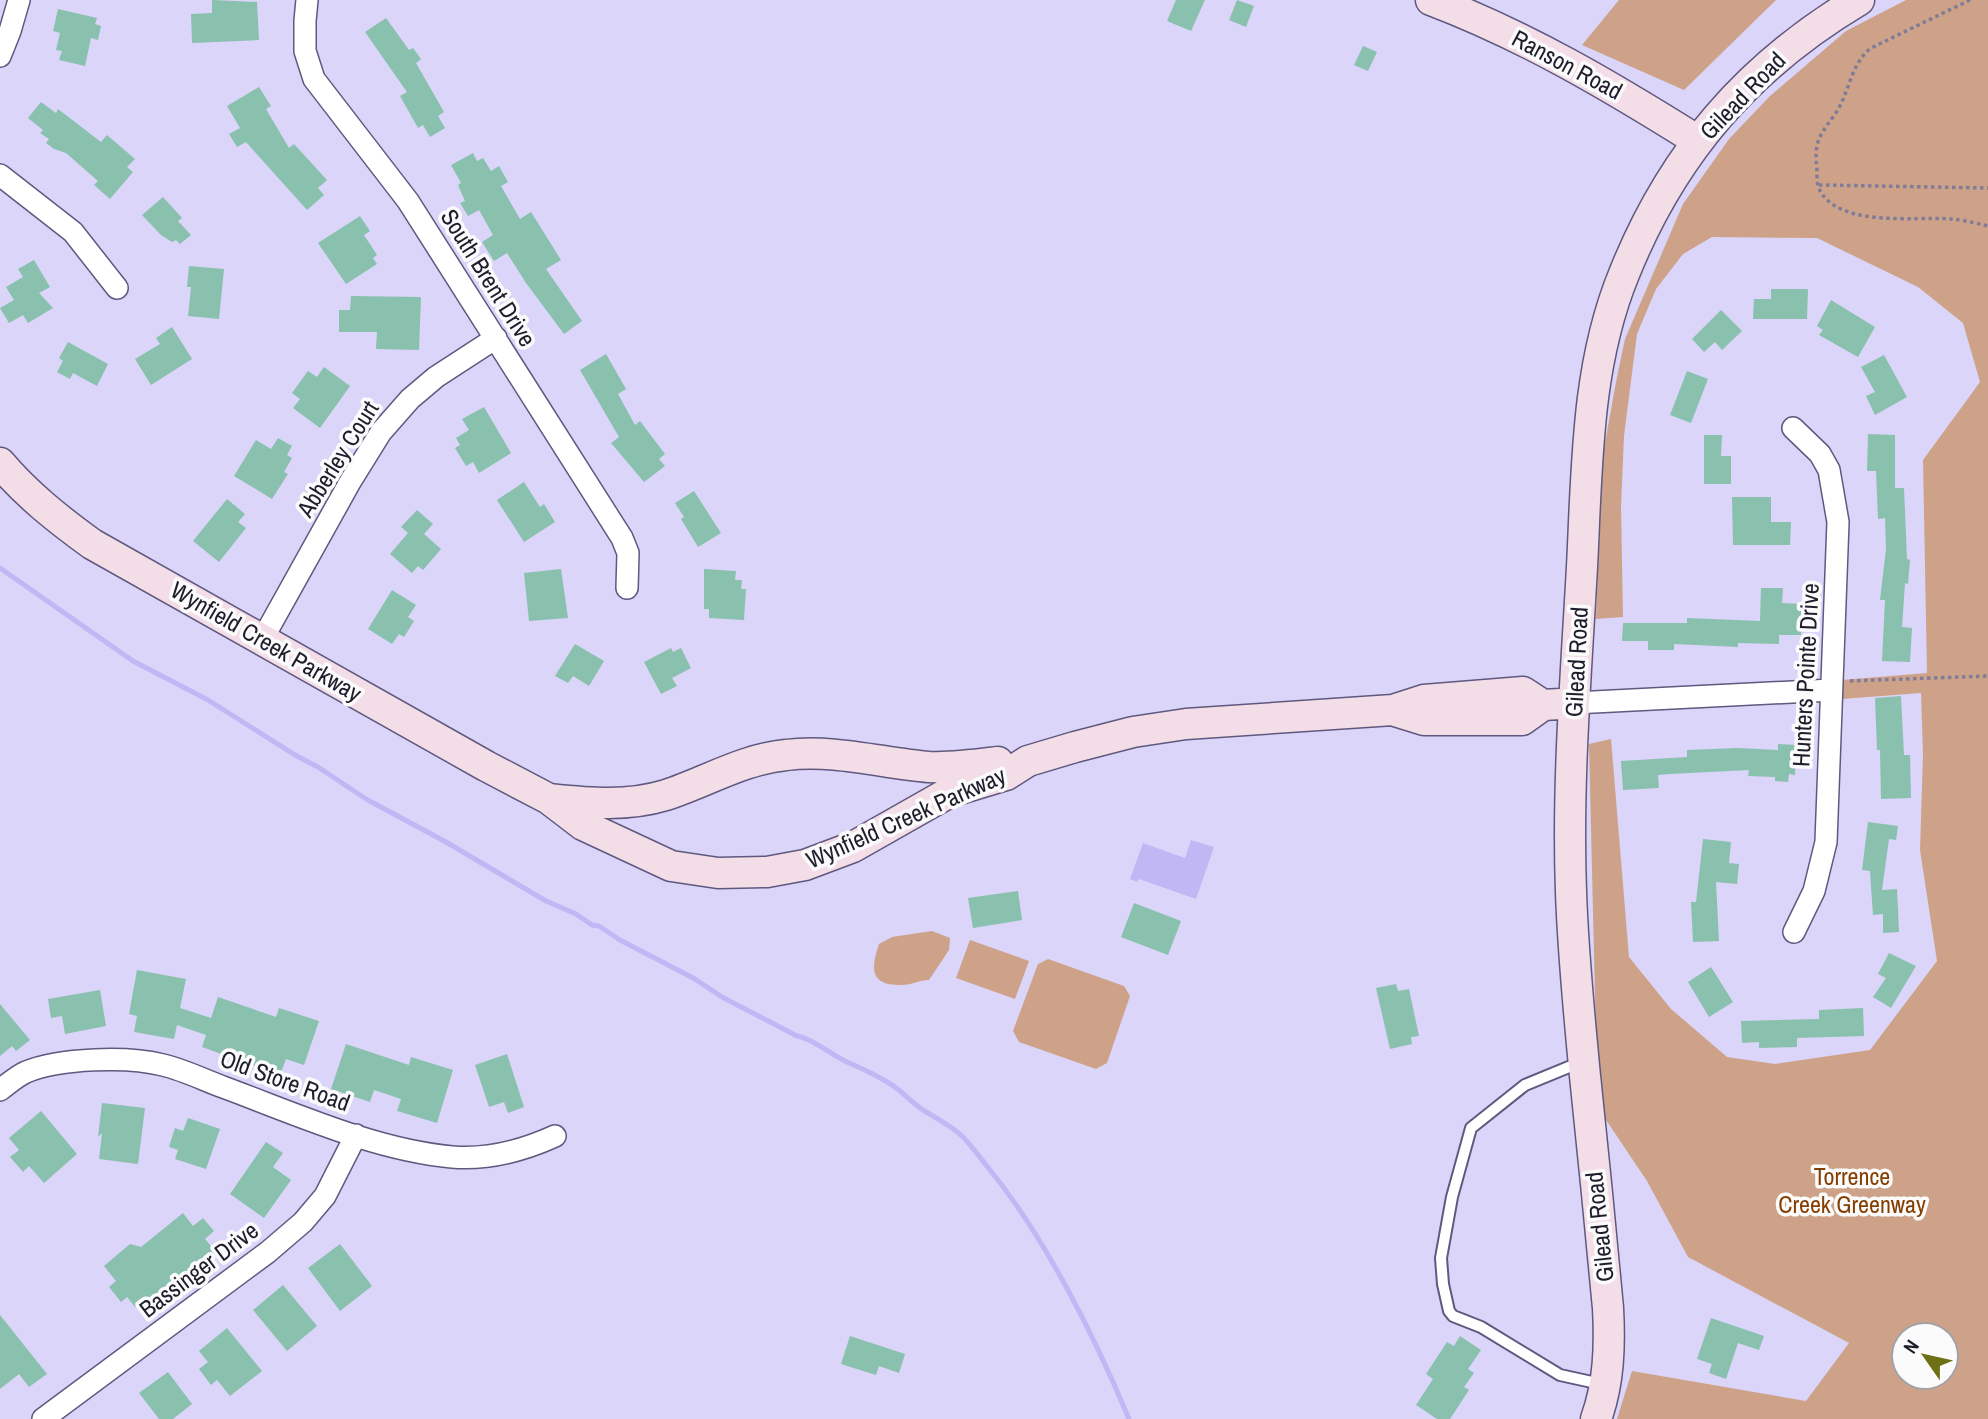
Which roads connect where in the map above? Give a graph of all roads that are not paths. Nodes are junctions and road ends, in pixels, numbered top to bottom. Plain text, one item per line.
1 (19, 0) edge
2 (307, 0) edge
3 (1431, 0) edge
4 (1859, 0) edge
5 (0, 56) edge
6 (1698, 141) junction
7 (0, 175) edge
8 (117, 288) dead end
9 (496, 338) junction
10 (1793, 428) dead end
11 (0, 463) edge
12 (627, 588) dead end
13 (262, 640) junction
14 (1835, 685) junction
15 (1574, 703) junction
16 (1028, 761) junction
17 (549, 799) junction
18 (1794, 932) dead end
19 (1584, 1061) junction
20 (0, 1090) edge
21 (356, 1135) junction
22 (555, 1136) dead end
23 (1605, 1385) junction
24 (43, 1419) edge
25 (1596, 1419) edge

1 - 5 street
2 - 9 street, South Brent Drive
3 - 6 street, Ranson Road
4 - 6 street, Gilead Road
6 - 15 street, Gilead Road
7 - 8 street
9 - 12 street, South Brent Drive
9 - 13 street, Abberley Court
10 - 14 street, Hunters Pointe Drive
11 - 13 street, Wynfield Creek Parkway
13 - 17 street, Wynfield Creek Parkway
14 - 15 street, Wynfield Creek Parkway
14 - 18 street, Hunters Pointe Drive
15 - 16 street, Wynfield Creek Parkway
15 - 19 street, Gilead Road
16 - 17 street, Wynfield Creek Parkway
16 - 17 street, Wynfield Creek Parkway
19 - 23 street, Gilead Road
19 - 23 lane
20 - 21 street, Old Store Road
21 - 22 street, Old Store Road
21 - 24 street, Bassinger Drive
23 - 25 street, Gilead Road

